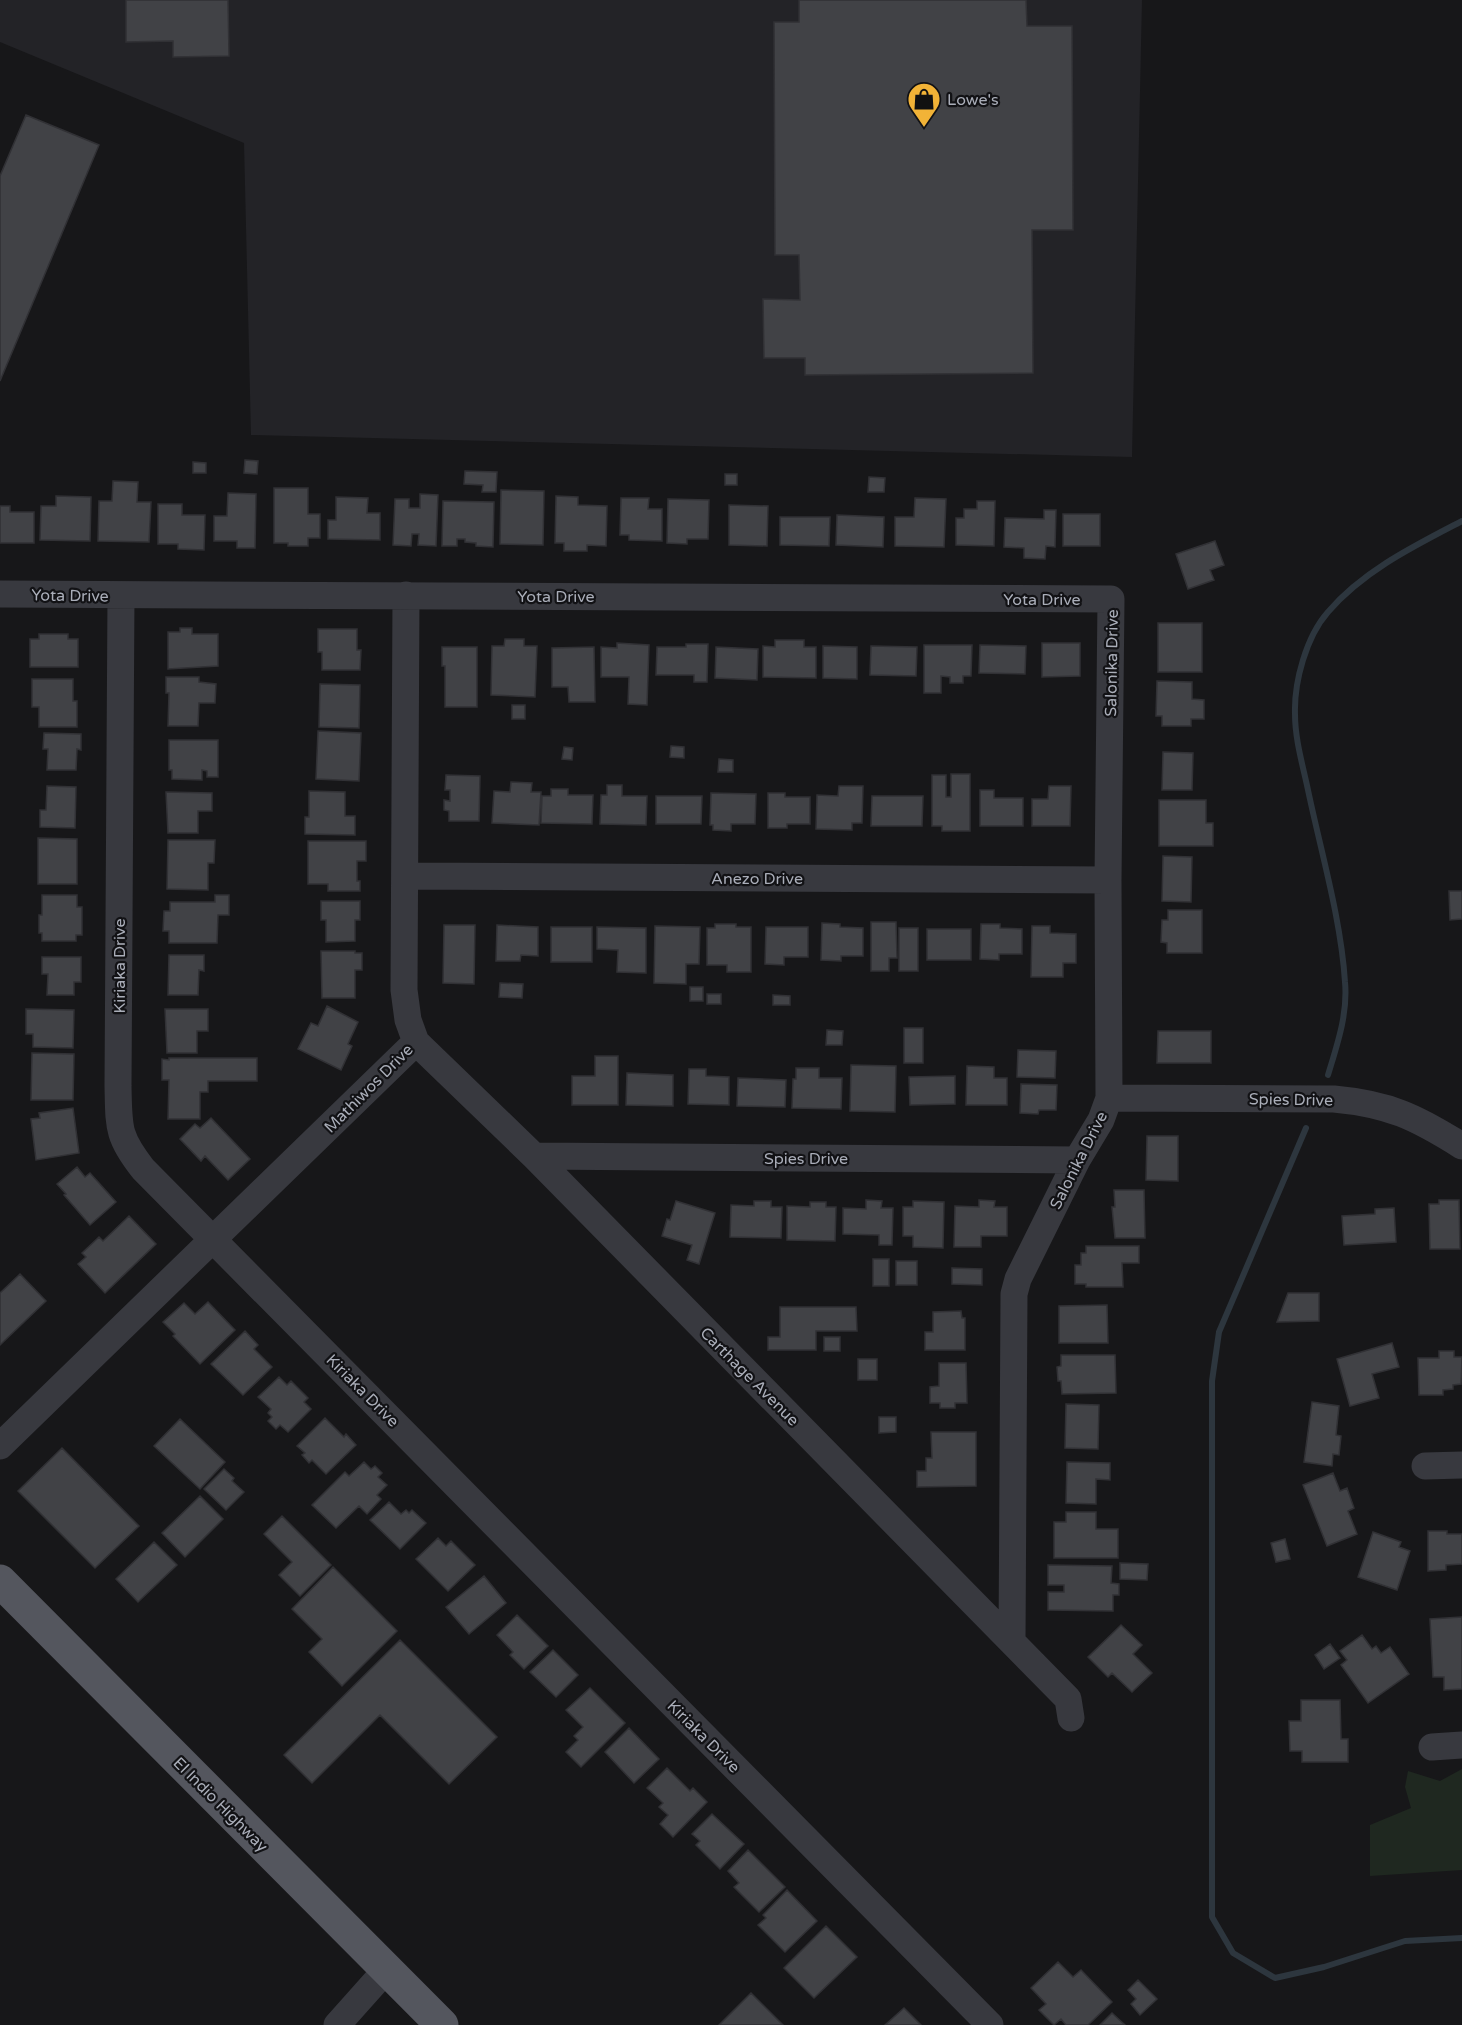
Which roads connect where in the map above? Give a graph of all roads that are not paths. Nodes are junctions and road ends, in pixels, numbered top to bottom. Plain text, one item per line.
1 (0, 594) edge
2 (121, 595) junction
3 (406, 596) junction
4 (1111, 599) joint
5 (406, 876) junction
6 (1108, 880) junction
7 (416, 1042) junction
8 (1109, 1098) junction
9 (1462, 1146) edge
10 (534, 1156) junction
11 (1077, 1160) junction
12 (214, 1239) junction
13 (0, 1446) edge
14 (1462, 1465) edge
15 (1425, 1466) dead end
16 (0, 1581) edge
17 (1012, 1642) junction
18 (1071, 1718) dead end
19 (1462, 1745) edge
20 (1432, 1747) dead end
21 (386, 1970) junction
22 (337, 2025) edge
23 (442, 2025) edge
24 (990, 2025) edge

1 - 2 street, Yota Drive
2 - 3 street, Yota Drive
2 - 12 street, Kiriaka Drive
3 - 4 street, Yota Drive
3 - 5 street, Mathiwos Drive
4 - 6 street, Salonika Drive
5 - 6 street, Anezo Drive
5 - 7 street, Mathiwos Drive
6 - 8 street, Salonika Drive
7 - 10 street, Carthage Avenue
7 - 12 street, Mathiwos Drive
8 - 9 street, Spies Drive
8 - 11 street, Salonika Drive
10 - 11 street, Spies Drive
10 - 17 street, Carthage Avenue
11 - 17 street, Salonika Drive
12 - 13 street, Mathiwos Drive
12 - 24 street, Kiriaka Drive
14 - 15 street
16 - 21 main road, El Indio Highway
17 - 18 street, Carthage Avenue
19 - 20 street
21 - 22 street
21 - 23 main road, El Indio Highway

